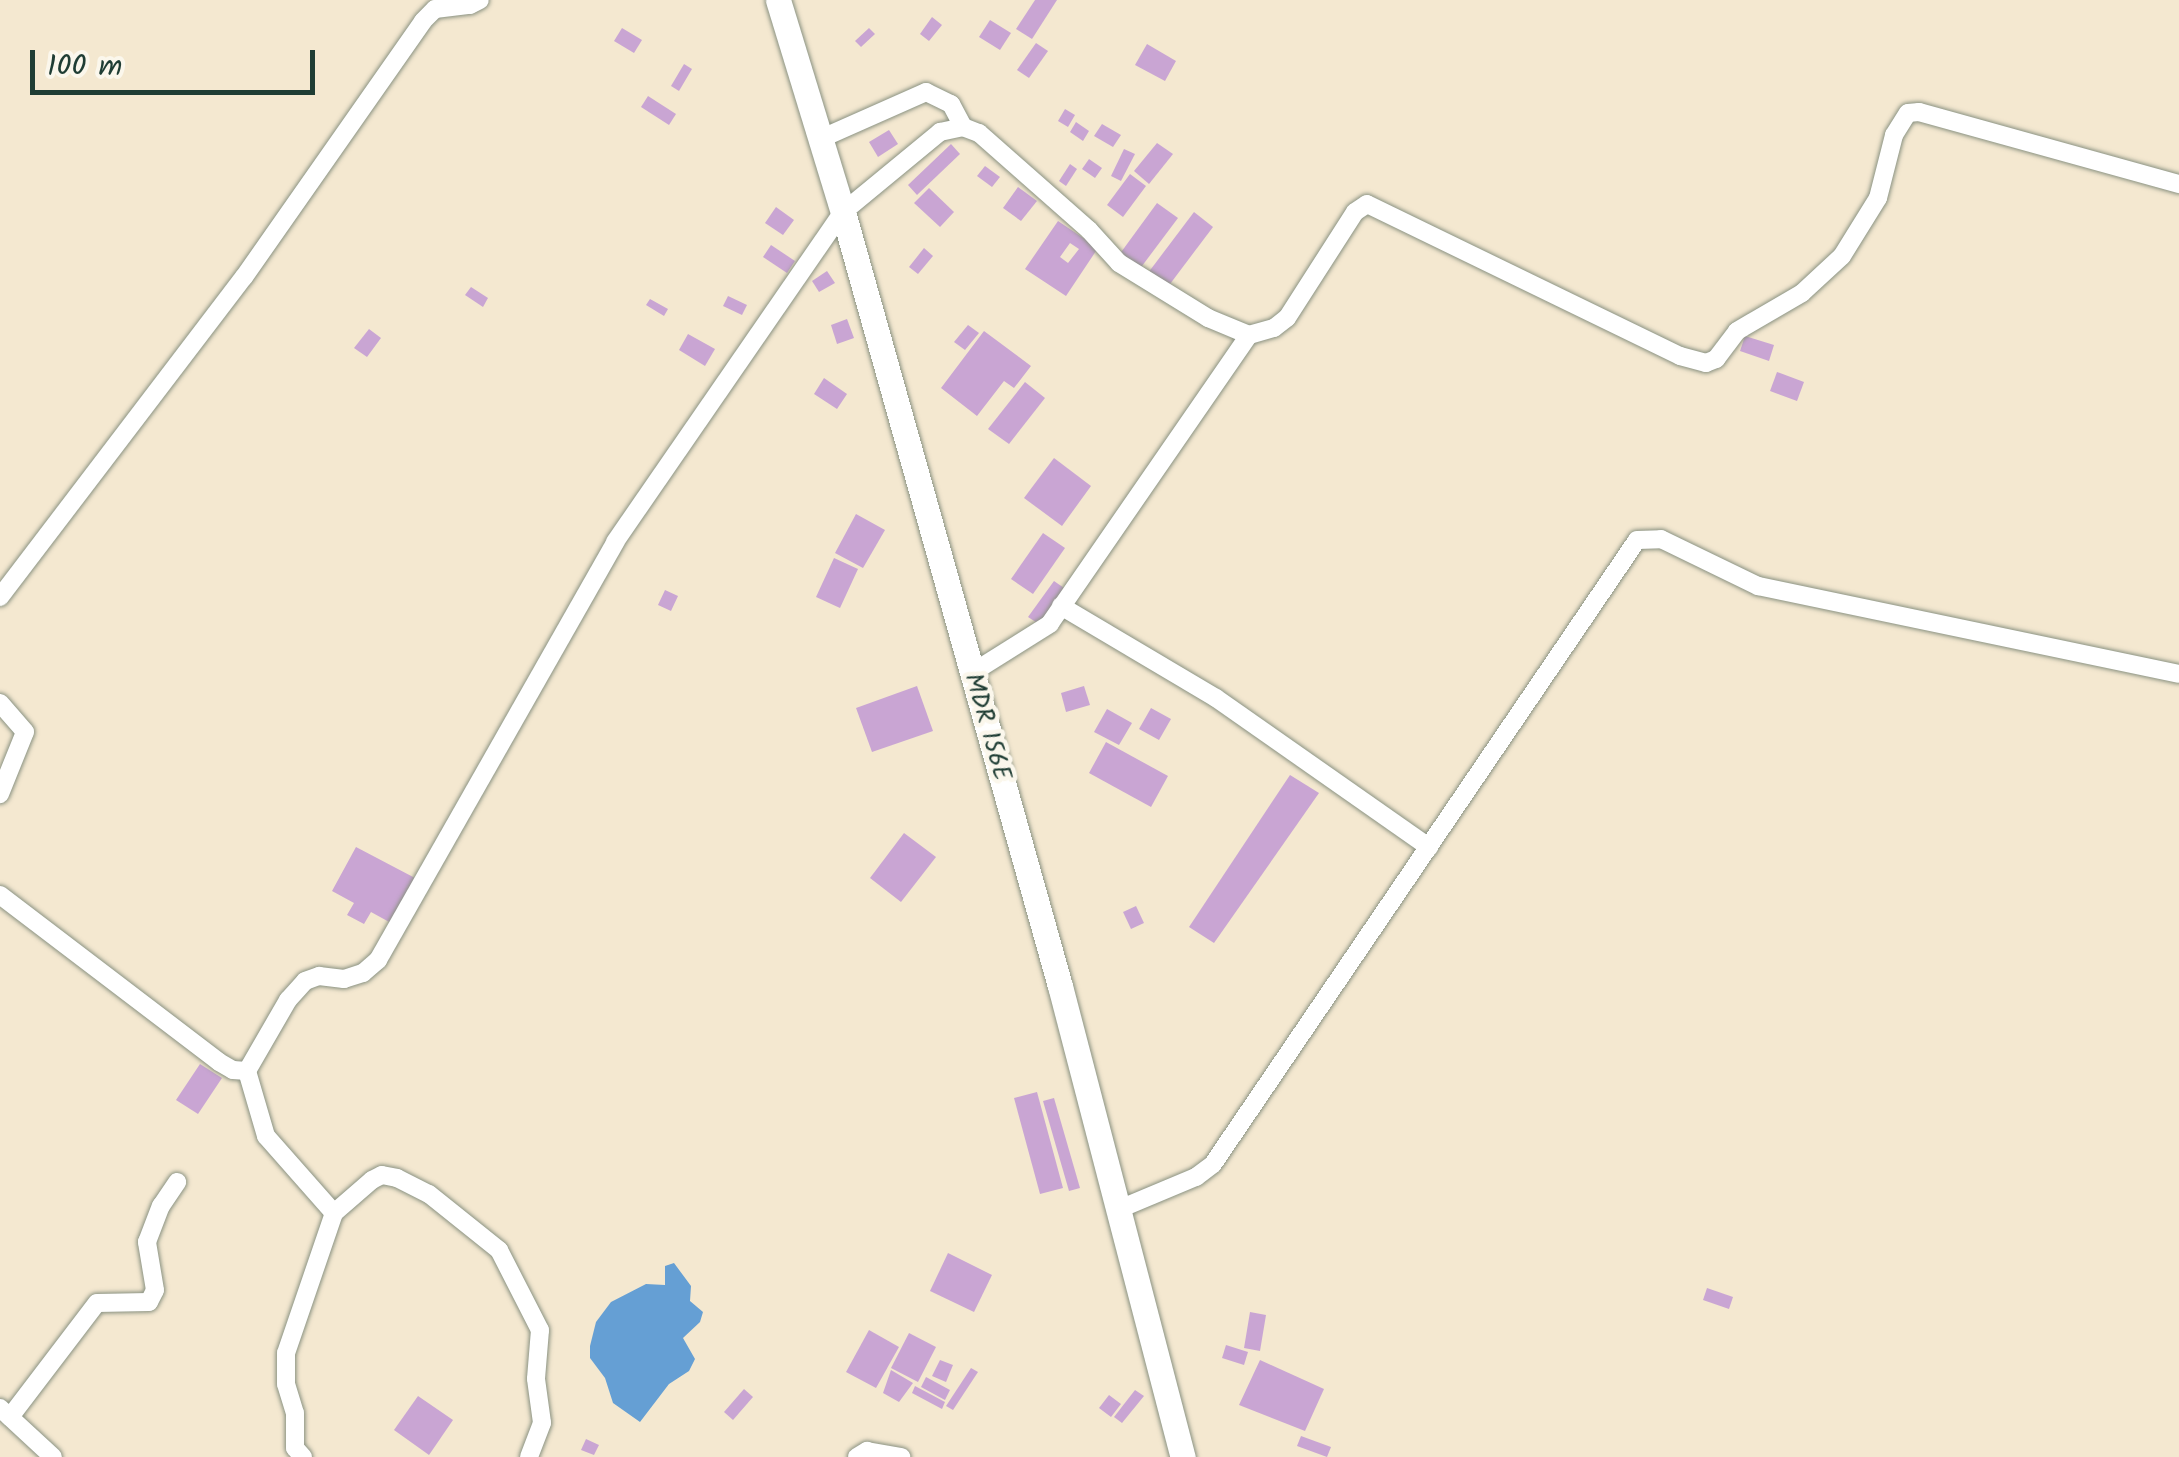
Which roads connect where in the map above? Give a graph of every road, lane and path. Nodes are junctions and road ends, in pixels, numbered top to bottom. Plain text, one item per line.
1 (480, 0) edge
2 (778, 0) edge
3 (963, 126) junction
4 (820, 139) junction
5 (2179, 184) edge
6 (842, 212) junction
7 (1249, 334) junction
8 (0, 597) edge
9 (1061, 606) junction
10 (972, 673) junction
11 (2179, 674) edge
12 (0, 703) edge
13 (0, 794) edge
14 (1429, 847) junction
15 (0, 895) edge
16 (246, 1071) junction
17 (177, 1182) dead end
18 (1117, 1210) junction
19 (334, 1213) junction
20 (5, 1412) edge
21 (53, 1457) edge
22 (303, 1457) edge
23 (529, 1457) edge
24 (857, 1457) edge
25 (900, 1457) edge
26 (1184, 1457) edge

1 - 8 street
2 - 4 main road, MDR 156E
3 - 4 street
3 - 6 street
3 - 7 street
4 - 6 main road, MDR 156E
5 - 7 street
6 - 10 main road, MDR 156E
6 - 16 street
7 - 9 street
9 - 10 street
9 - 14 street
10 - 18 main road, MDR 156E
11 - 14 street
12 - 13 street
14 - 18 street
15 - 16 street
16 - 19 street
17 - 20 street
18 - 26 main road, MDR 156E
19 - 22 street
19 - 23 street
20 - 21 street
24 - 25 street

